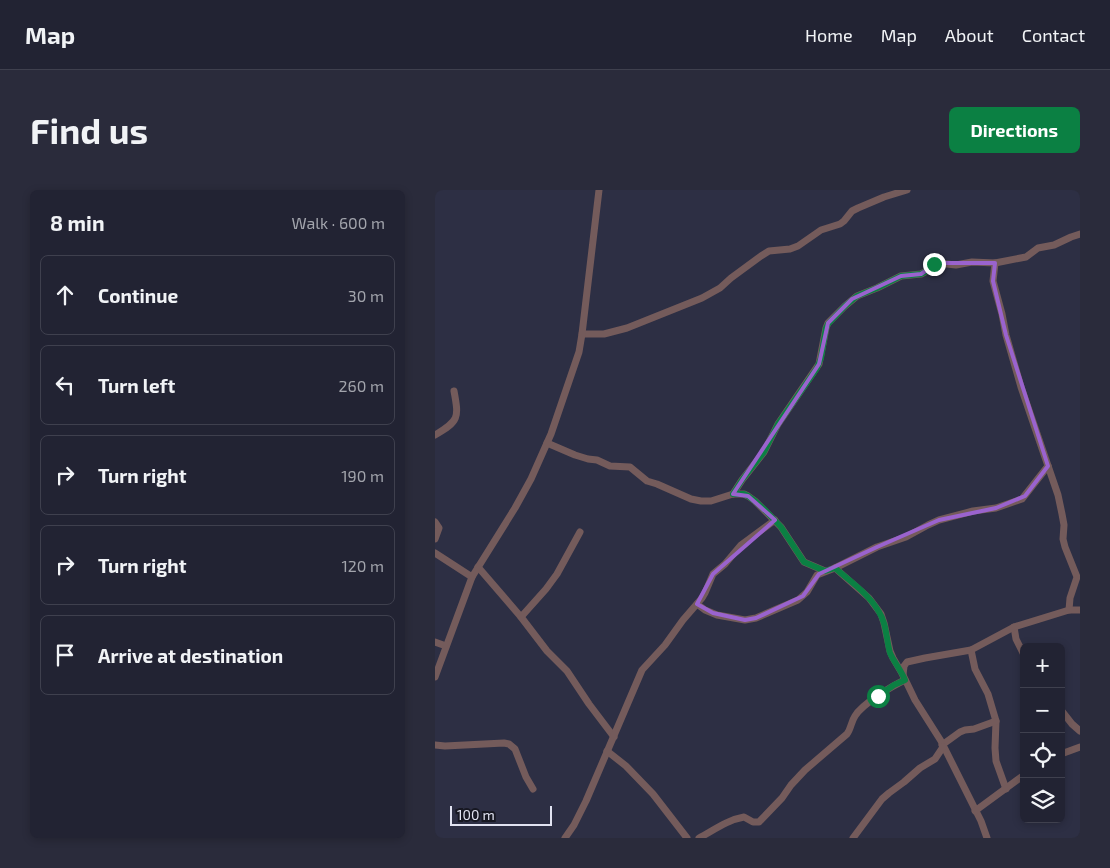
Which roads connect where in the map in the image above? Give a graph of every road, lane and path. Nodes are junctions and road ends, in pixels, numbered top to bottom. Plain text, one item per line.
1 (599, 190) edge
2 (907, 190) edge
3 (1080, 234) edge
4 (995, 263) junction
5 (582, 334) junction
6 (454, 391) dead end
7 (435, 436) edge
8 (547, 444) junction
9 (1048, 466) junction
10 (733, 494) junction
11 (775, 520) junction
12 (435, 522) edge
13 (580, 532) dead end
14 (435, 539) edge
15 (435, 553) edge
16 (478, 567) junction
17 (835, 568) junction
18 (825, 571) junction
19 (472, 577) junction
20 (697, 604) junction
21 (1069, 610) junction
22 (1080, 610) edge
23 (521, 617) junction
24 (1014, 627) junction
25 (435, 642) edge
26 (446, 646) junction
27 (1020, 646) edge
28 (971, 650) junction
29 (904, 677) junction
30 (435, 678) edge
31 (1065, 715) edge
32 (997, 721) junction
33 (1080, 731) edge
34 (614, 737) junction
35 (435, 745) edge
36 (943, 746) junction
37 (1080, 747) edge
38 (607, 751) junction
39 (1065, 753) edge
40 (1020, 778) edge
41 (533, 789) dead end
42 (1005, 789) junction
43 (975, 811) junction
44 (565, 838) edge
45 (687, 838) edge
46 (699, 838) edge
47 (853, 838) edge
48 (987, 838) edge

1 - 5 street
2 - 5 street
3 - 4 street
4 - 9 street
4 - 10 street
5 - 8 street
6 - 7 street
8 - 10 street
8 - 16 street
9 - 17 street
9 - 21 street
10 - 11 street
11 - 18 street
11 - 20 street
12 - 14 street
13 - 23 street
15 - 19 street
16 - 19 street
16 - 23 street
17 - 18 street
17 - 29 street
18 - 20 street
19 - 26 street
20 - 34 street
21 - 22 street
21 - 24 street
23 - 34 street
24 - 27 street
24 - 28 street
25 - 26 street
26 - 30 street
28 - 29 street
28 - 32 street
29 - 36 street
29 - 46 street
31 - 33 street
32 - 36 street
32 - 42 street
34 - 38 street
35 - 41 street
36 - 43 street
36 - 47 street
37 - 39 street
38 - 44 street
38 - 45 street
40 - 42 street
42 - 43 street
43 - 48 street

